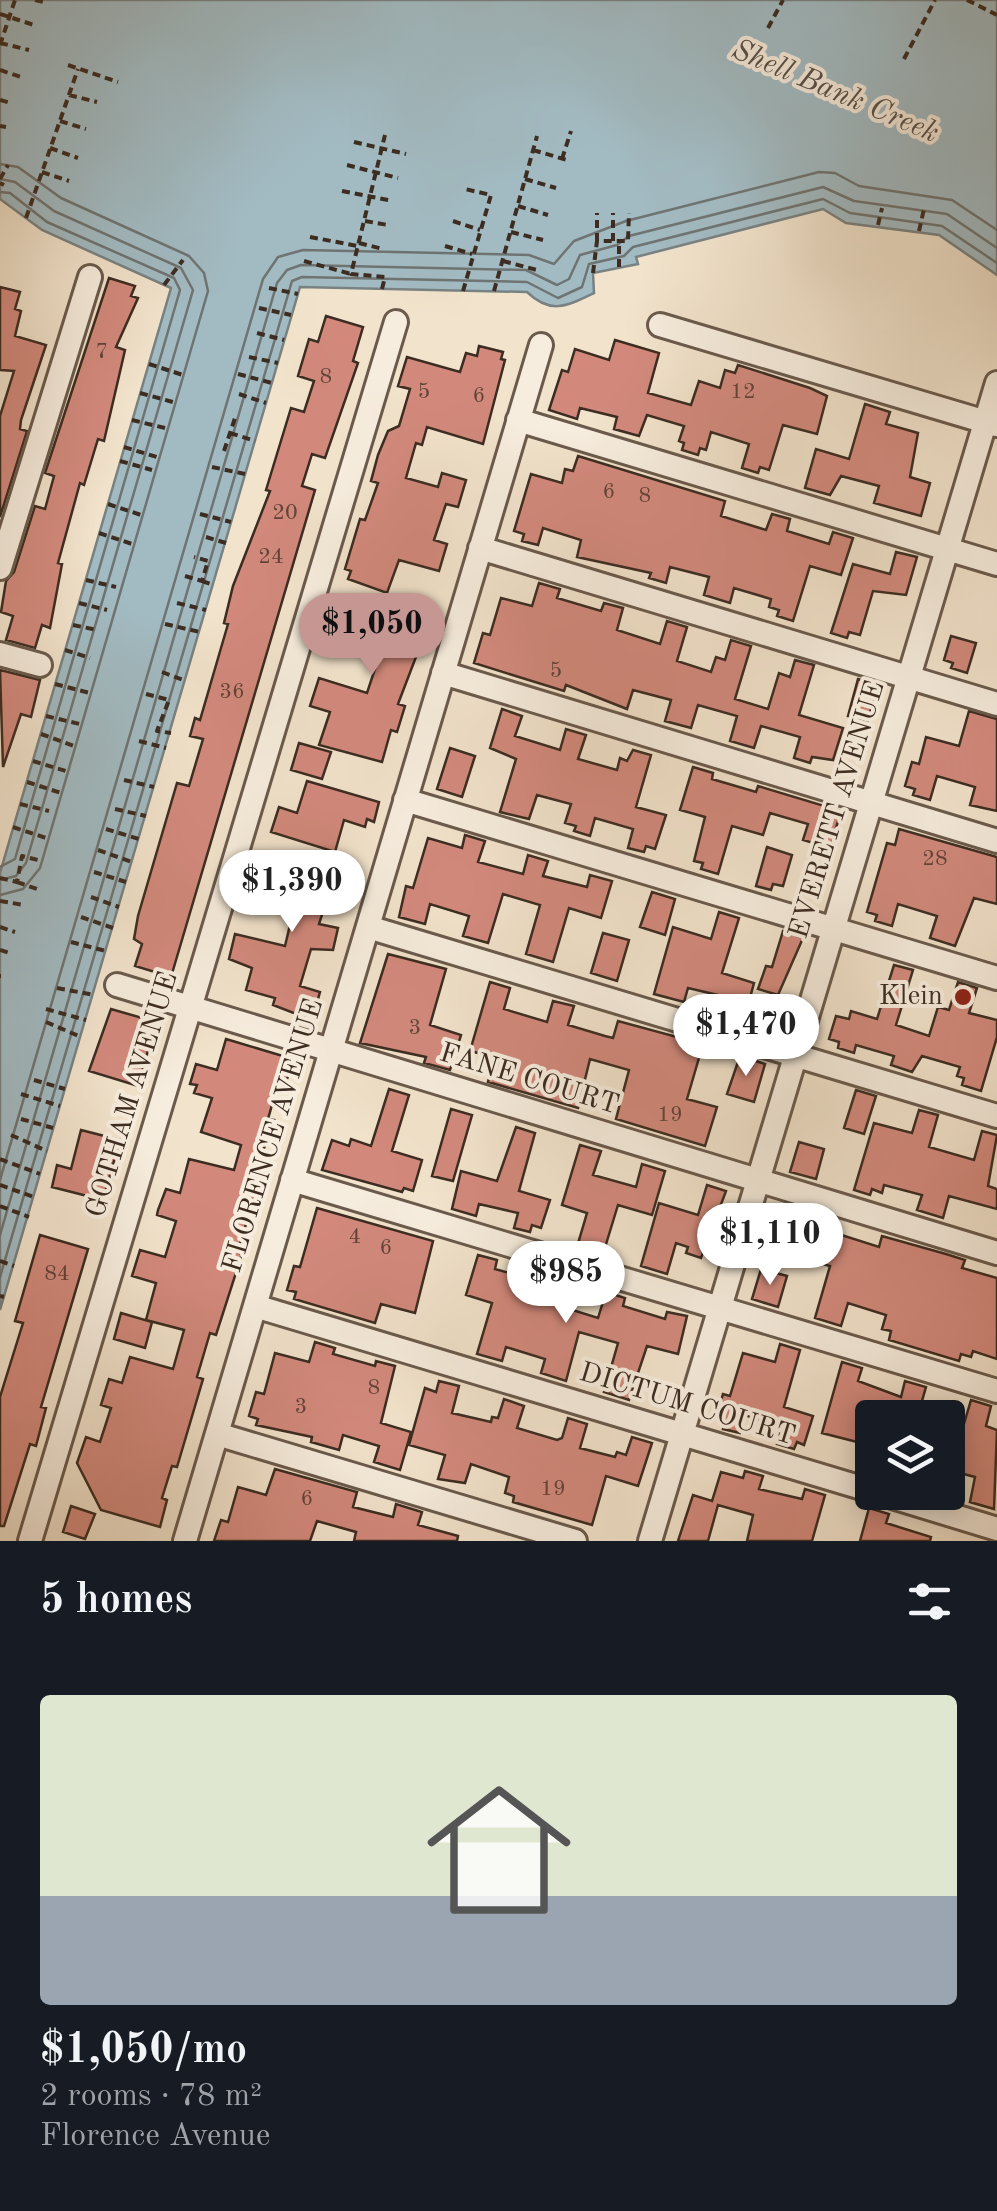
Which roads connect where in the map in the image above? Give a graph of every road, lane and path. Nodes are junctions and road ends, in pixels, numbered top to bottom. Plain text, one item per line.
1 (14, 0) edge
2 (35, 0) edge
3 (784, 0) edge
4 (936, 0) edge
5 (967, 0) edge
6 (44, 2) dead end
7 (0, 14) edge
8 (997, 14) edge
9 (37, 26) dead end
10 (768, 28) dead end
11 (0, 44) edge
12 (29, 50) dead end
13 (904, 60) dead end
14 (68, 65) dead end
15 (78, 69) junction
16 (0, 70) edge
17 (21, 76) dead end
18 (118, 82) dead end
19 (69, 95) junction
20 (0, 100) edge
21 (97, 102) dead end
22 (10, 103) dead end
23 (60, 121) junction
24 (86, 129) dead end
25 (571, 131) dead end
26 (385, 135) dead end
27 (537, 136) dead end
28 (354, 142) dead end
29 (50, 148) junction
30 (383, 149) junction
31 (533, 150) junction
32 (406, 154) dead end
33 (78, 158) dead end
34 (8, 165) dead end
35 (347, 165) dead end
36 (42, 172) junction
37 (378, 173) junction
38 (398, 178) dead end
39 (525, 179) junction
40 (69, 181) dead end
41 (1, 182) edge
42 (556, 188) dead end
43 (465, 189) dead end
44 (342, 191) dead end
45 (372, 197) junction
46 (393, 201) dead end
47 (518, 206) junction
48 (882, 208) dead end
49 (924, 208) dead end
50 (597, 213) dead end
51 (613, 213) dead end
52 (628, 213) dead end
53 (548, 215) dead end
54 (26, 218) dead end
55 (365, 220) junction
56 (452, 221) dead end
57 (878, 225) dead end
58 (388, 226) dead end
59 (480, 230) junction
60 (919, 231) dead end
61 (511, 232) junction
62 (310, 237) dead end
63 (542, 240) dead end
64 (596, 241) junction
65 (616, 241) junction
66 (359, 244) junction
67 (445, 246) dead end
68 (383, 249) dead end
69 (472, 254) junction
70 (183, 260) dead end
71 (304, 261) dead end
72 (503, 261) junction
73 (618, 268) dead end
74 (537, 270) dead end
75 (593, 273) dead end
76 (351, 274) junction
77 (90, 276) dead end
78 (164, 285) dead end
79 (268, 288) dead end
80 (382, 290) dead end
81 (464, 291) dead end
82 (494, 291) dead end
83 (298, 294) dead end
84 (260, 308) dead end
85 (292, 316) dead end
86 (396, 322) dead end
87 (660, 324) dead end
88 (258, 333) dead end
89 (284, 340) dead end
90 (540, 345) dead end
91 (249, 357) dead end
92 (278, 363) dead end
93 (148, 364) dead end
94 (238, 374) dead end
95 (186, 376) dead end
96 (272, 383) dead end
97 (997, 383) edge
98 (140, 393) dead end
99 (239, 394) dead end
100 (172, 402) dead end
101 (266, 403) dead end
102 (235, 418) dead end
103 (132, 420) dead end
104 (518, 420) junction
105 (991, 424) edge
106 (170, 430) dead end
107 (230, 432) junction
108 (255, 441) dead end
109 (124, 447) dead end
110 (224, 451) dead end
111 (160, 458) dead end
112 (120, 460) dead end
113 (212, 467) dead end
114 (152, 470) dead end
115 (246, 474) dead end
116 (108, 504) dead end
117 (200, 514) dead end
118 (144, 516) dead end
119 (232, 522) dead end
120 (99, 533) dead end
121 (206, 537) dead end
122 (4, 542) edge
123 (226, 543) dead end
124 (132, 544) dead end
125 (480, 548) junction
126 (947, 549) junction
127 (194, 557) dead end
128 (997, 564) edge
129 (0, 568) edge
130 (185, 576) dead end
131 (86, 580) dead end
132 (202, 581) junction
133 (214, 584) dead end
134 (116, 587) dead end
135 (79, 603) dead end
136 (177, 604) dead end
137 (107, 610) dead end
138 (206, 610) dead end
139 (72, 624) dead end
140 (165, 624) dead end
141 (97, 630) dead end
142 (200, 632) dead end
143 (65, 650) dead end
144 (0, 654) edge
145 (90, 658) dead end
146 (40, 666) dead end
147 (162, 672) dead end
148 (443, 673) junction
149 (909, 677) junction
150 (186, 681) dead end
151 (55, 684) dead end
152 (90, 693) dead end
153 (146, 694) dead end
154 (997, 704) edge
155 (46, 716) dead end
156 (84, 725) dead end
157 (170, 733) dead end
158 (40, 734) dead end
159 (139, 741) dead end
160 (74, 746) dead end
161 (166, 748) dead end
162 (33, 760) dead end
163 (70, 772) dead end
164 (124, 780) dead end
165 (27, 782) dead end
166 (154, 787) dead end
167 (62, 793) dead end
168 (406, 800) junction
169 (871, 803) junction
170 (20, 804) dead end
171 (116, 809) dead end
172 (48, 811) dead end
173 (146, 816) dead end
174 (13, 827) dead end
175 (106, 829) dead end
176 (46, 838) dead end
177 (139, 839) dead end
178 (997, 841) edge
179 (98, 850) dead end
180 (42, 861) dead end
181 (132, 862) dead end
182 (94, 872) dead end
183 (0, 878) edge
184 (17, 882) junction
185 (126, 882) dead end
186 (38, 889) dead end
187 (91, 897) dead end
188 (0, 900) edge
189 (24, 905) dead end
190 (119, 906) dead end
191 (81, 918) dead end
192 (0, 927) edge
193 (368, 927) junction
194 (112, 928) dead end
195 (833, 930) junction
196 (14, 932) dead end
197 (71, 942) dead end
198 (0, 950) edge
199 (106, 951) dead end
200 (10, 953) dead end
201 (997, 978) edge
202 (117, 985) dead end
203 (57, 988) dead end
204 (94, 995) dead end
205 (190, 1008) junction
206 (46, 1009) dead end
207 (86, 1020) dead end
208 (46, 1022) dead end
209 (81, 1036) dead end
210 (331, 1051) junction
211 (796, 1055) junction
212 (34, 1080) dead end
213 (65, 1089) dead end
214 (21, 1094) dead end
215 (60, 1106) dead end
216 (997, 1116) edge
217 (21, 1118) dead end
218 (54, 1128) dead end
219 (11, 1136) dead end
220 (47, 1151) dead end
221 (0, 1160) edge
222 (40, 1174) dead end
223 (292, 1180) junction
224 (758, 1182) junction
225 (0, 1185) edge
226 (34, 1197) dead end
227 (0, 1206) edge
228 (29, 1217) dead end
229 (997, 1253) edge
230 (0, 1261) edge
231 (14, 1266) dead end
232 (255, 1306) junction
233 (720, 1308) junction
234 (997, 1391) edge
235 (217, 1434) junction
236 (682, 1434) junction
237 (855, 1486) edge
238 (934, 1510) edge
239 (997, 1529) edge
240 (30, 1541) edge
241 (185, 1541) edge
242 (575, 1541) edge
243 (650, 1541) edge

1 - 11 path
2 - 6 path
3 - 10 path
4 - 13 path
5 - 8 path
7 - 9 path
11 - 12 path
14 - 15 path
15 - 18 path
15 - 19 path
16 - 17 path
19 - 21 path
19 - 23 path
20 - 22 path
23 - 24 path
23 - 29 path
25 - 31 path
26 - 30 path
27 - 31 path
28 - 30 path
29 - 33 path
29 - 36 path
30 - 32 path
30 - 37 path
31 - 39 path
34 - 41 path
35 - 37 path
36 - 40 path
36 - 54 path
37 - 38 path
37 - 45 path
39 - 42 path
39 - 47 path
43 - 59 path
44 - 45 path
45 - 46 path
45 - 55 path
47 - 53 path
47 - 61 path
48 - 57 path
49 - 60 path
50 - 64 path
51 - 65 path
52 - 65 path
55 - 58 path
55 - 66 path
56 - 59 path
59 - 69 path
61 - 63 path
61 - 72 path
62 - 66 path
64 - 65 path
64 - 75 path
65 - 73 path
66 - 68 path
66 - 76 path
67 - 69 path
69 - 81 path
70 - 78 path
71 - 76 path
72 - 74 path
72 - 82 path
76 - 80 path
77 - 122 street
79 - 83 path
84 - 85 path
86 - 205 street, GOTHAM AVENUE
87 - 105 street
88 - 89 path
90 - 104 street, FLORENCE AVENUE
91 - 92 path
93 - 95 path
94 - 96 path
97 - 105 street, EVERETT AVENUE
98 - 100 path
99 - 101 path
102 - 107 path
103 - 106 path
104 - 125 street, FLORENCE AVENUE
104 - 126 street
105 - 126 street, EVERETT AVENUE
107 - 108 path
107 - 110 path
109 - 111 path
112 - 114 path
113 - 115 path
116 - 118 path
117 - 119 path
120 - 124 path
121 - 123 path
122 - 129 street
125 - 148 street, FLORENCE AVENUE
125 - 149 street
126 - 128 street
126 - 149 street, EVERETT AVENUE
127 - 132 path
130 - 132 path
131 - 134 path
132 - 133 path
135 - 137 path
136 - 138 path
139 - 141 path
140 - 142 path
143 - 145 path
144 - 146 street
147 - 150 path
148 - 168 street, FLORENCE AVENUE
148 - 169 street
149 - 154 street
149 - 169 street, EVERETT AVENUE
151 - 152 path
153 - 157 path
155 - 156 path
158 - 160 path
159 - 161 path
162 - 163 path
164 - 166 path
165 - 167 path
168 - 193 street, FLORENCE AVENUE
168 - 195 street
169 - 178 street
169 - 195 street, EVERETT AVENUE
170 - 172 path
171 - 173 path
174 - 176 path
175 - 177 path
179 - 181 path
180 - 184 path
182 - 185 path
183 - 184 path
184 - 186 path
187 - 190 path
188 - 189 path
191 - 194 path
192 - 196 path
193 - 210 street, FLORENCE AVENUE
193 - 211 street
195 - 201 street
195 - 211 street, EVERETT AVENUE
197 - 199 path
198 - 200 path
202 - 205 street, FANE COURT
203 - 204 path
205 - 210 street, FANE COURT
205 - 240 street, GOTHAM AVENUE
206 - 207 path
208 - 209 path
210 - 223 street, FLORENCE AVENUE
210 - 224 street, FANE COURT
211 - 216 street
211 - 224 street, EVERETT AVENUE
212 - 213 path
214 - 215 path
217 - 218 path
219 - 220 path
221 - 222 path
223 - 232 street, FLORENCE AVENUE
223 - 233 street
224 - 229 street, FANE COURT
224 - 233 street, EVERETT AVENUE
225 - 226 path
227 - 228 path
230 - 231 path
232 - 235 street, FLORENCE AVENUE
232 - 236 street, DICTUM COURT
233 - 234 street
233 - 236 street, EVERETT AVENUE
235 - 241 street, FLORENCE AVENUE
235 - 242 street
236 - 237 street, DICTUM COURT
236 - 243 street, EVERETT AVENUE
238 - 239 street, DICTUM COURT

